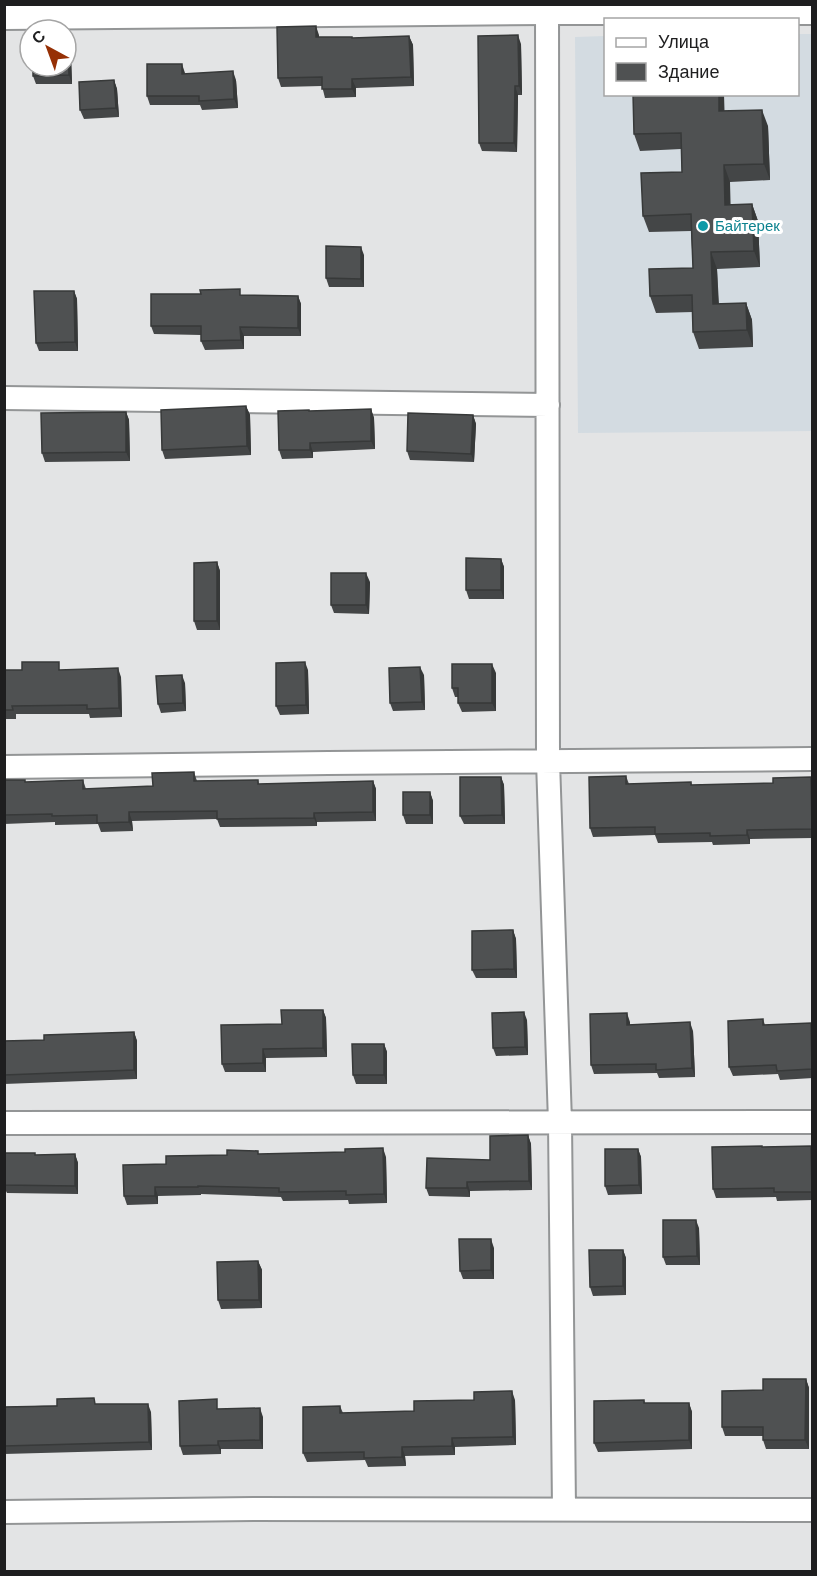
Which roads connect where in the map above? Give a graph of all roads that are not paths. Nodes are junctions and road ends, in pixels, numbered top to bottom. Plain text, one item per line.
1 (547, 7) edge
2 (813, 10) edge
3 (4, 15) edge
4 (4, 398) edge
5 (548, 405) junction
6 (813, 759) edge
7 (548, 761) junction
8 (4, 767) edge
9 (560, 1122) junction
10 (813, 1122) edge
11 (4, 1123) edge
12 (564, 1509) junction
13 (813, 1510) edge
14 (4, 1512) edge

1 - 2 street
1 - 3 street
1 - 5 street
4 - 5 street
5 - 7 street
6 - 7 street
7 - 8 street
7 - 9 street
9 - 10 street
9 - 11 street
9 - 12 street
12 - 13 street
12 - 14 street

